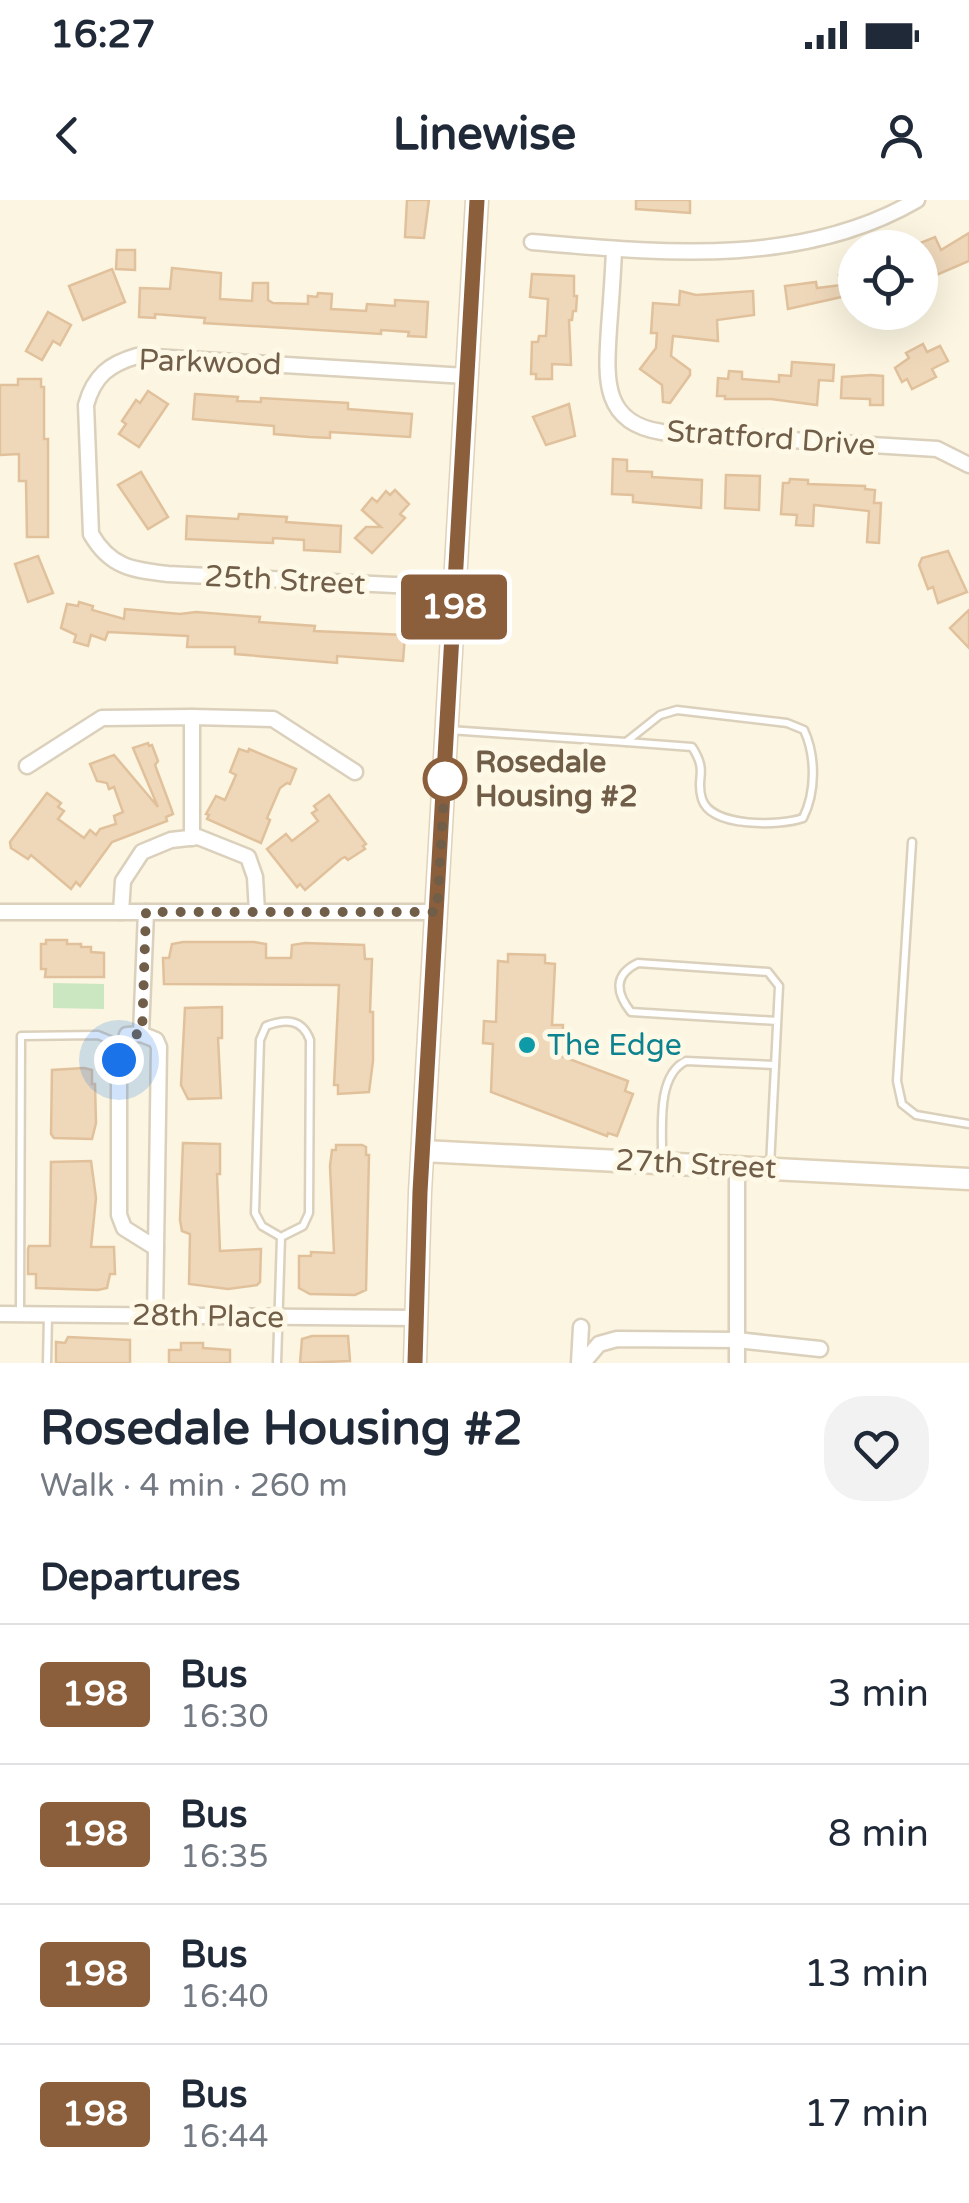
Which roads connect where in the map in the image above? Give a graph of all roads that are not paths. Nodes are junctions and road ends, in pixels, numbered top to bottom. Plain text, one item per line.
1 (477, 200) edge
2 (916, 200) edge
3 (532, 242) dead end
4 (614, 249) junction
5 (466, 376) junction
6 (968, 461) edge
7 (115, 564) joint
8 (456, 588) junction
9 (192, 717) junction
10 (448, 730) junction
11 (626, 742) junction
12 (27, 766) dead end
13 (355, 772) dead end
14 (192, 838) junction
15 (912, 842) dead end
16 (0, 912) edge
17 (122, 912) junction
18 (146, 912) junction
19 (257, 912) junction
20 (437, 912) junction
21 (777, 1021) junction
22 (142, 1034) junction
23 (122, 1044) junction
24 (774, 1065) junction
25 (969, 1124) edge
26 (423, 1151) junction
27 (662, 1162) junction
28 (738, 1166) junction
29 (770, 1168) junction
30 (969, 1180) edge
31 (281, 1237) junction
32 (156, 1248) junction
33 (20, 1313) junction
34 (48, 1313) junction
35 (0, 1314) edge
36 (155, 1314) junction
37 (278, 1317) junction
38 (416, 1318) junction
39 (580, 1327) dead end
40 (738, 1340) junction
41 (820, 1349) dead end
42 (47, 1363) edge
43 (276, 1363) edge
44 (415, 1363) edge
45 (581, 1363) edge
46 (737, 1363) edge

1 - 5 main road
2 - 4 street
3 - 4 street
4 - 6 street, Stratford Drive
5 - 7 street, Parkwood
5 - 8 main road
7 - 8 street, 25th Street
8 - 10 main road
9 - 12 street
9 - 13 street
9 - 14 street
10 - 11 lane
10 - 20 main road
11 - 11 lane
14 - 17 street
14 - 19 street
15 - 25 lane
16 - 17 street
17 - 18 street
18 - 19 street
18 - 22 street
19 - 20 street
20 - 26 main road
21 - 21 lane
21 - 24 lane
22 - 23 street
22 - 32 street
23 - 32 street
23 - 33 lane
24 - 27 lane
24 - 29 lane
26 - 27 main road, 27th Street
26 - 38 main road
27 - 28 main road, 27th Street
28 - 29 main road, 27th Street
28 - 40 street
29 - 30 main road, 27th Street
31 - 31 lane
31 - 37 lane
32 - 36 street
33 - 34 street, 28th Place
33 - 35 street, 28th Place
34 - 36 street, 28th Place
34 - 42 lane
36 - 37 street, 28th Place
37 - 38 street, 28th Place
37 - 43 lane
38 - 44 main road
39 - 45 street
40 - 41 street
40 - 45 street
40 - 46 street

